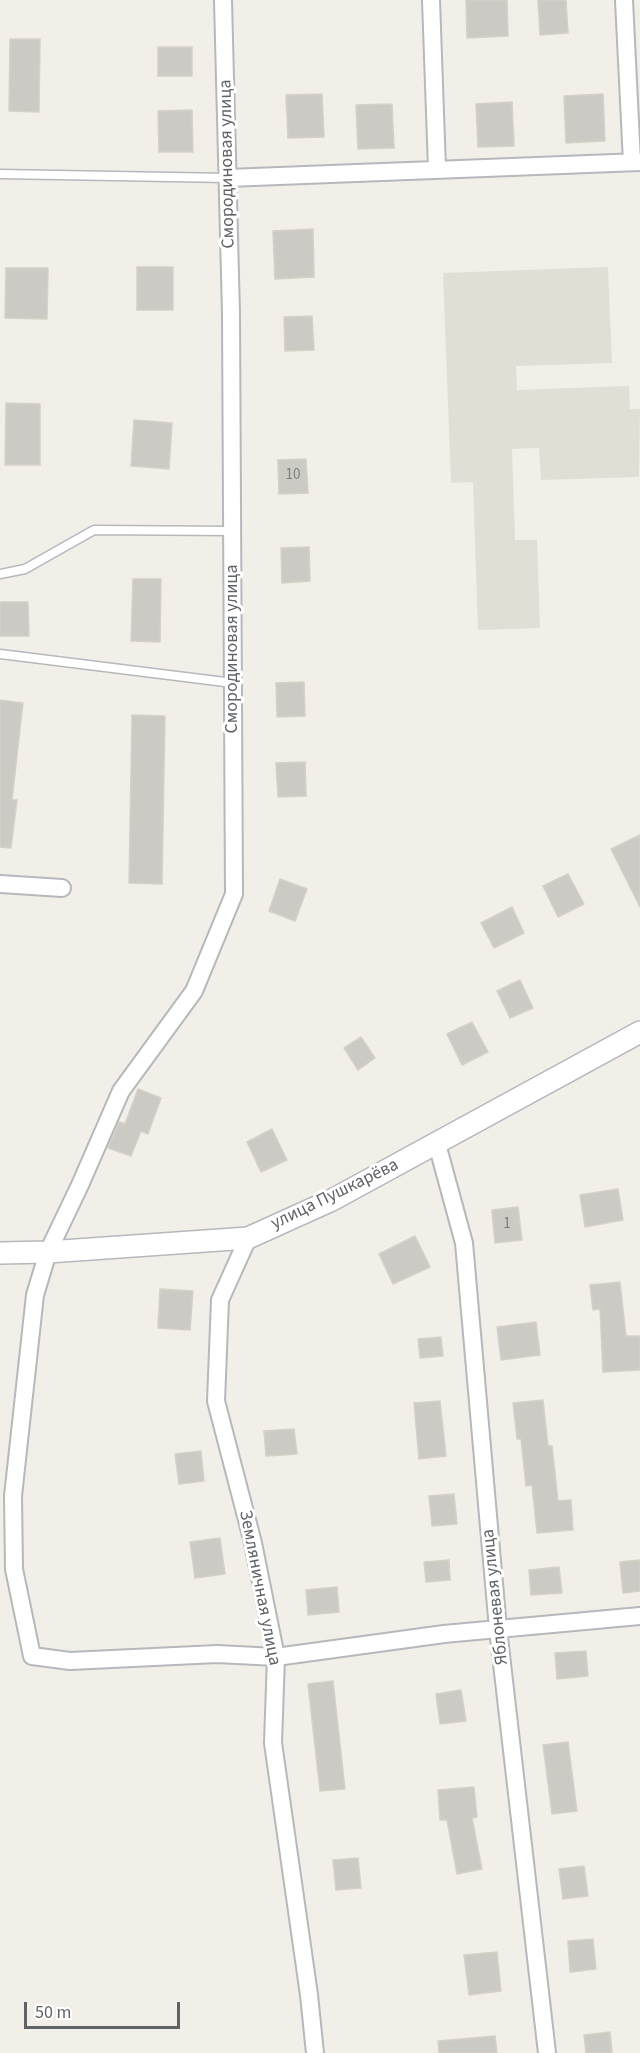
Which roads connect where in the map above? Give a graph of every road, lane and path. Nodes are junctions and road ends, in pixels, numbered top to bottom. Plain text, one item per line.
1 (223, 0) edge
2 (431, 0) edge
3 (624, 0) edge
4 (636, 162) edge
5 (437, 170) junction
6 (0, 174) edge
7 (228, 178) junction
8 (232, 531) junction
9 (0, 574) edge
10 (0, 654) edge
11 (233, 683) junction
12 (0, 884) edge
13 (62, 888) dead end
14 (640, 1032) edge
15 (436, 1144) junction
16 (248, 1238) junction
17 (48, 1252) junction
18 (0, 1253) edge
19 (640, 1616) edge
20 (498, 1629) junction
21 (276, 1657) junction
22 (315, 2053) edge
23 (547, 2053) edge

1 - 7 street, Смородиновая улица
2 - 5 street
3 - 4 street
4 - 5 street
5 - 7 street
6 - 7 lane
7 - 8 street, Смородиновая улица
8 - 9 lane
8 - 11 street, Смородиновая улица
10 - 11 lane
11 - 17 street, Смородиновая улица
12 - 13 street
14 - 15 street, улица Пушкарёва
15 - 16 street, улица Пушкарёва
15 - 20 street, Яблоневая улица
16 - 17 street, улица Пушкарёва
16 - 21 street, Земляничная улица
17 - 18 street, улица Пушкарёва
17 - 21 street, Смородиновая улица
19 - 20 street
20 - 21 street
20 - 23 street, Яблоневая улица
21 - 22 street, Земляничная улица

